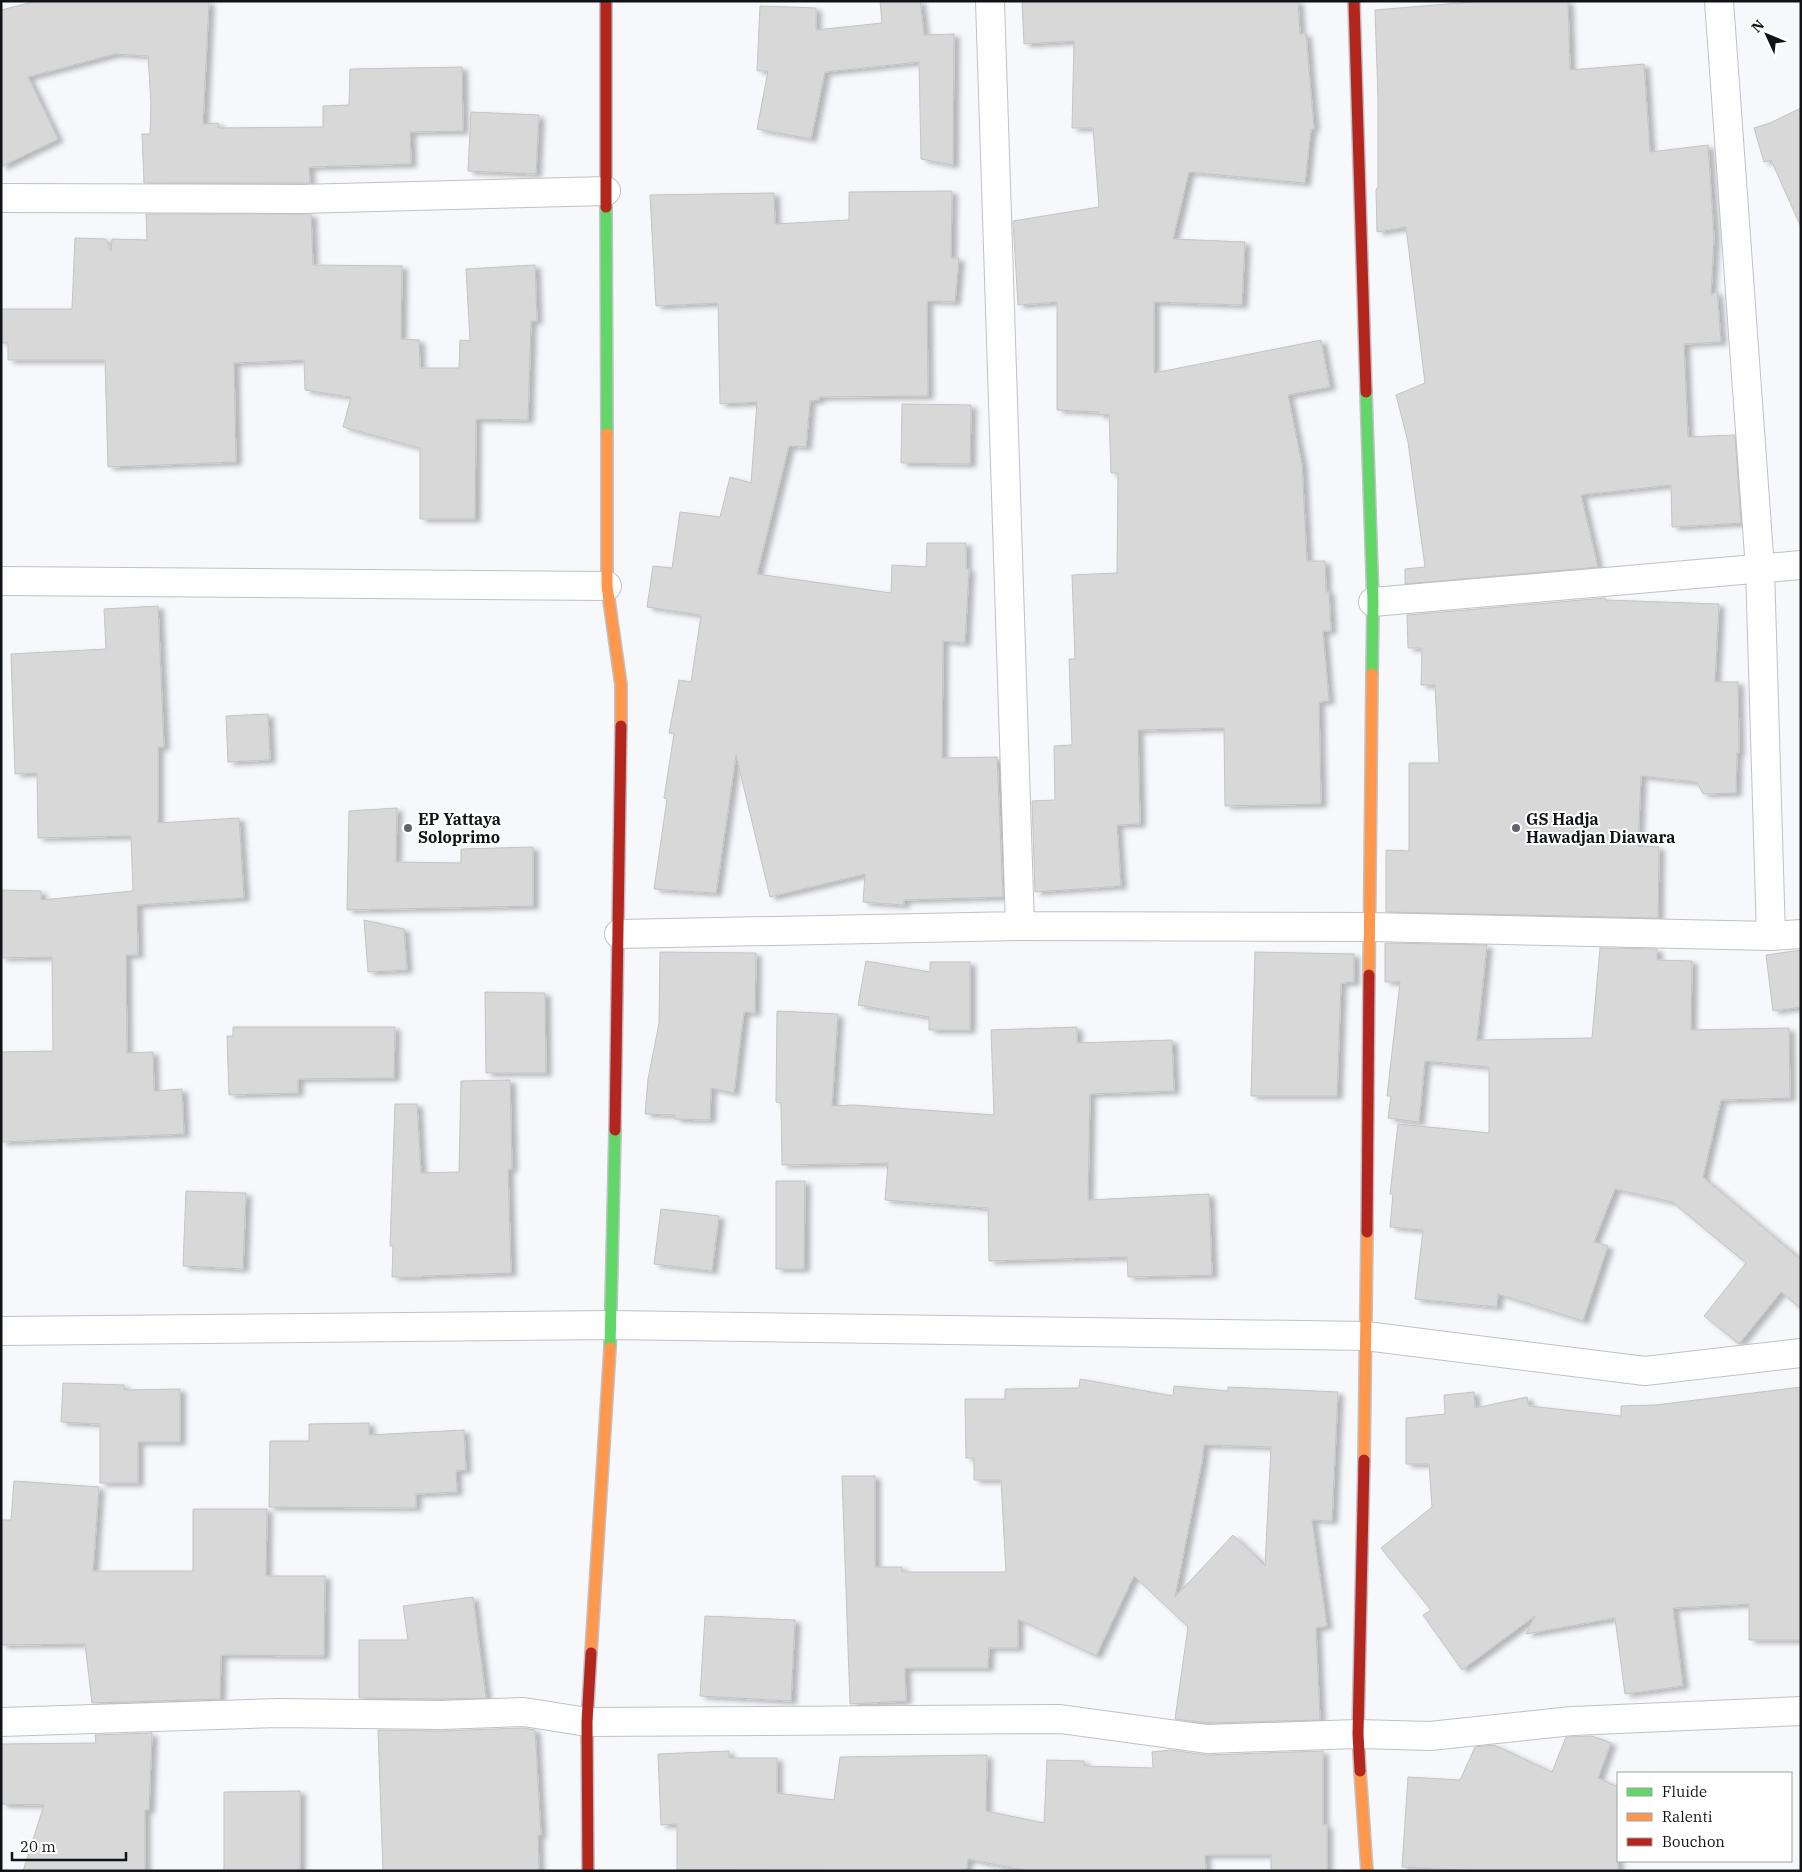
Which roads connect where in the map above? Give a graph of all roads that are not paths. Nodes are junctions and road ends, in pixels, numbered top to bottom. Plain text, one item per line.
1 (606, 1) edge
2 (990, 1) edge
3 (1354, 1) edge
4 (1719, 1) edge
5 (606, 191) junction
6 (1, 198) edge
7 (1801, 565) edge
8 (1760, 569) junction
9 (1, 581) edge
10 (606, 586) junction
11 (1373, 602) junction
12 (1020, 926) junction
13 (1370, 927) junction
14 (619, 934) junction
15 (1801, 934) edge
16 (1771, 936) junction
17 (611, 1325) junction
18 (1, 1331) edge
19 (1366, 1336) junction
20 (1801, 1353) edge
21 (1801, 1711) edge
22 (1, 1722) edge
23 (588, 1722) junction
24 (1358, 1734) junction
25 (588, 1871) edge
26 (1367, 1871) edge

1 - 5 street
2 - 12 street
3 - 11 street
4 - 8 street
5 - 6 street
5 - 10 street
7 - 8 street
8 - 11 street
8 - 16 street
9 - 10 street
10 - 14 street
11 - 13 street
12 - 13 street
12 - 14 street
13 - 16 street
13 - 19 street
14 - 17 street
15 - 16 street
17 - 18 street
17 - 19 street
17 - 23 street
19 - 20 street
19 - 24 street
21 - 24 street
22 - 23 street
23 - 24 street
23 - 25 street
24 - 26 street

